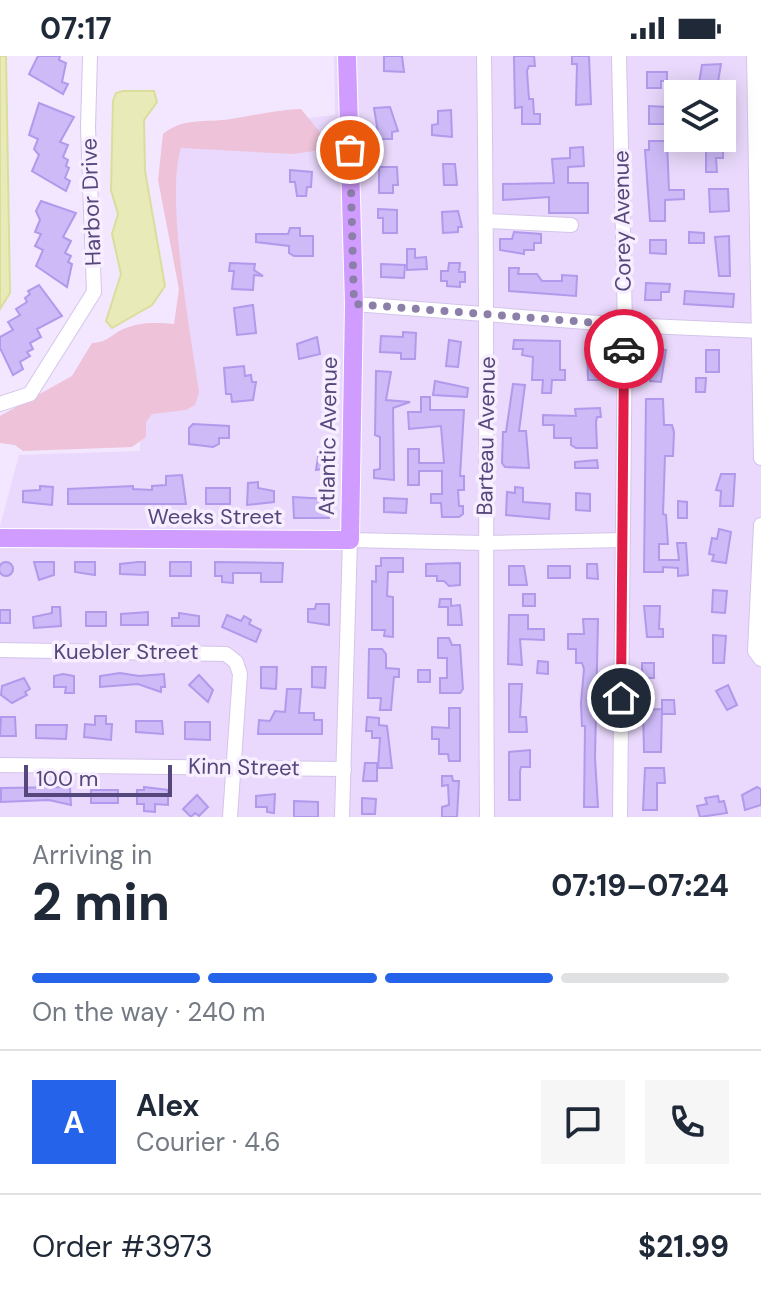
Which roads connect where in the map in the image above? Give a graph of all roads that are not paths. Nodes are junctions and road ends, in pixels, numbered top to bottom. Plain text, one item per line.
1 (90, 56) edge
2 (347, 56) edge
3 (484, 56) edge
4 (619, 56) edge
5 (754, 56) edge
6 (759, 174) edge
7 (487, 221) junction
8 (571, 225) dead end
9 (354, 304) junction
10 (488, 314) junction
11 (625, 325) junction
12 (760, 331) edge
13 (0, 404) edge
14 (761, 458) edge
15 (761, 525) edge
16 (0, 538) edge
17 (350, 540) junction
18 (622, 540) junction
19 (484, 543) junction
20 (0, 650) edge
21 (761, 659) edge
22 (0, 765) edge
23 (233, 766) junction
24 (344, 769) junction
25 (230, 817) edge
26 (342, 817) edge
27 (487, 817) edge
28 (620, 817) edge

1 - 13 street, Harbor Drive
2 - 9 main road, Atlantic Avenue
3 - 7 street, Barteau Avenue
4 - 11 street, Corey Avenue
5 - 6 street
6 - 12 street
7 - 8 street
7 - 10 street, Barteau Avenue
9 - 10 street
9 - 17 main road, Atlantic Avenue
10 - 11 street
10 - 19 street, Barteau Avenue
11 - 12 street
11 - 18 street, Corey Avenue
12 - 14 street
15 - 21 street
16 - 17 main road, Weeks Street
17 - 19 street, Weeks Street
17 - 24 street, Atlantic Avenue
18 - 19 street, Weeks Street
18 - 28 street, Corey Avenue
19 - 27 street, Barteau Avenue
20 - 23 street, Kuebler Street
22 - 23 street, Kinn Street
23 - 24 street, Kinn Street
23 - 25 street
24 - 26 street, Atlantic Avenue

